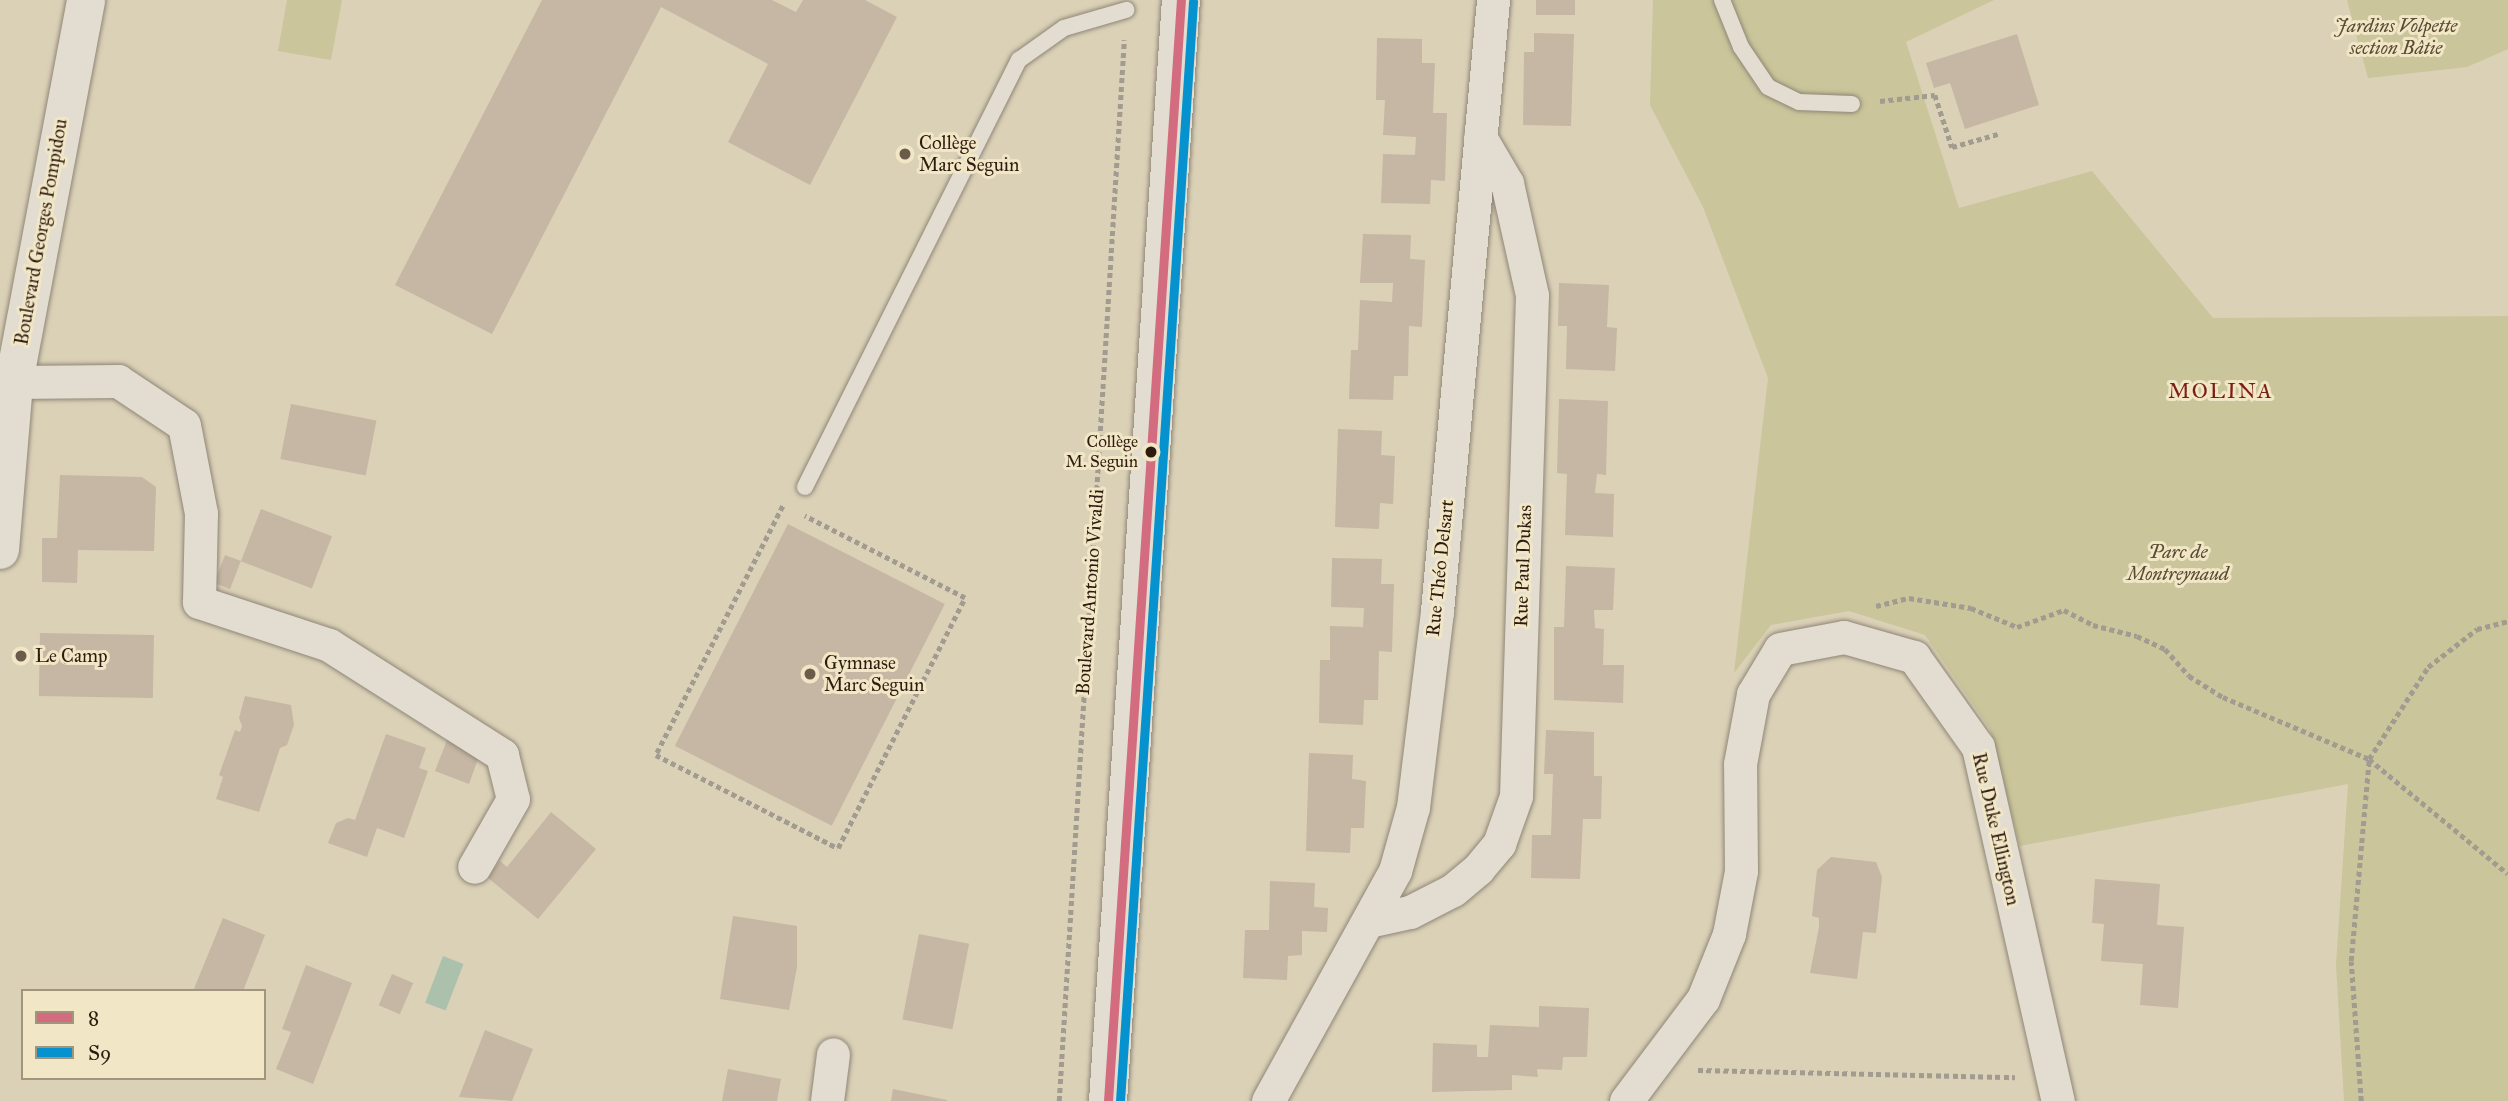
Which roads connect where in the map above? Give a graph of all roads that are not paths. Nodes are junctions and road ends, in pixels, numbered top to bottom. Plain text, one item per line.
1 (86, 0) edge
2 (1181, 0) edge
3 (1493, 0) edge
4 (1722, 0) edge
5 (1126, 10) road end
6 (1852, 104) road end
7 (1480, 137) junction
8 (14, 382) junction
9 (805, 488) road end
10 (0, 550) edge
11 (474, 867) dead end
12 (1368, 921) junction
13 (833, 1054) dead end
14 (2056, 1090) edge
15 (827, 1101) edge
16 (1108, 1101) edge
17 (1268, 1101) edge
18 (1626, 1101) edge

1 - 8 street, Boulevard Georges Pompidou
2 - 16 street
3 - 7 street, Rue Théo Delsart
4 - 6 lane
5 - 9 lane
7 - 12 street, Rue Théo Delsart
7 - 12 street, Rue Paul Dukas
8 - 10 street, Boulevard Georges Pompidou
8 - 11 street
12 - 17 street, Rue Théo Delsart
13 - 15 street
14 - 18 street, Rue Duke Ellington

